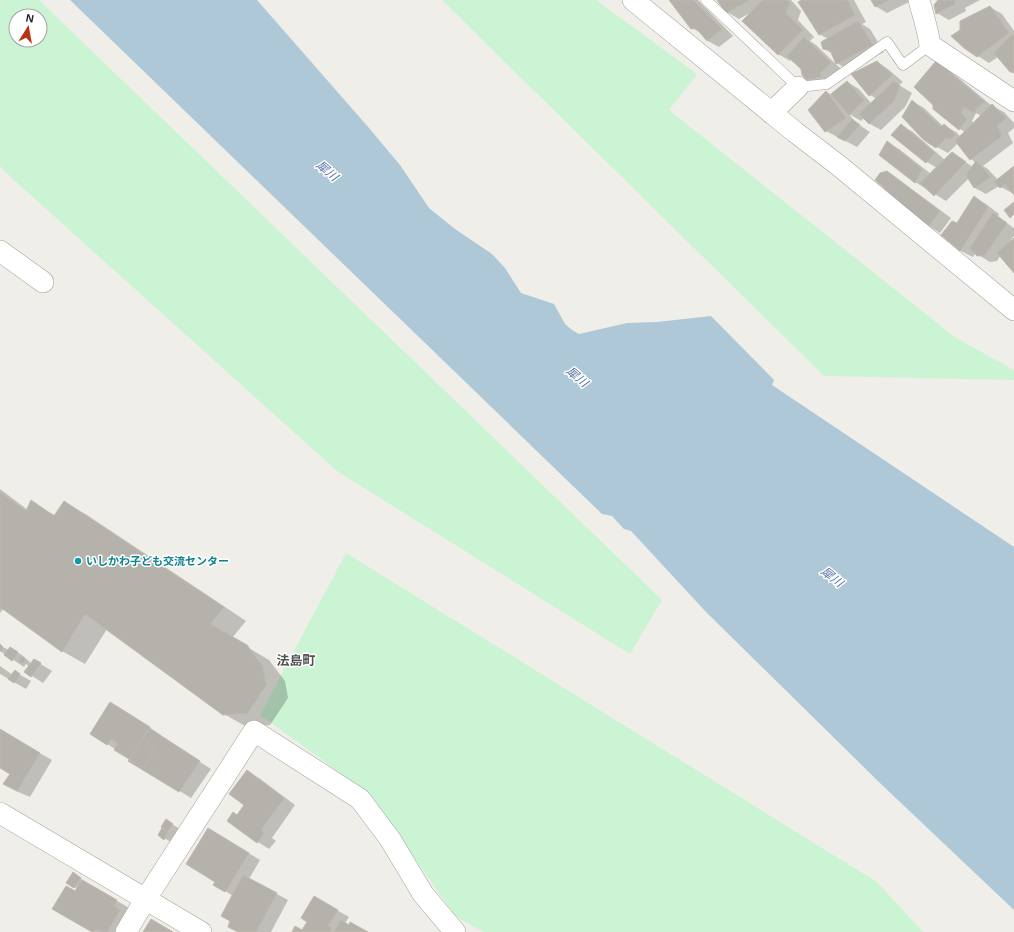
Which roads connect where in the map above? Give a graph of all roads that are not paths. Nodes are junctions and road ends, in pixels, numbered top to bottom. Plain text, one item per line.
1 (633, 0) edge
2 (706, 0) edge
3 (919, 0) edge
4 (930, 45) junction
5 (798, 87) junction
6 (1014, 101) edge
7 (771, 113) junction
8 (0, 251) edge
9 (42, 282) dead end
10 (1014, 310) edge
11 (0, 813) edge
12 (146, 900) junction
13 (126, 932) edge
14 (201, 932) edge
15 (455, 932) edge

1 - 7 street
2 - 5 lane
3 - 4 street
4 - 5 lane
4 - 6 street
5 - 7 street
7 - 10 street
8 - 9 street
11 - 12 street
12 - 13 street
12 - 14 street
12 - 15 street

